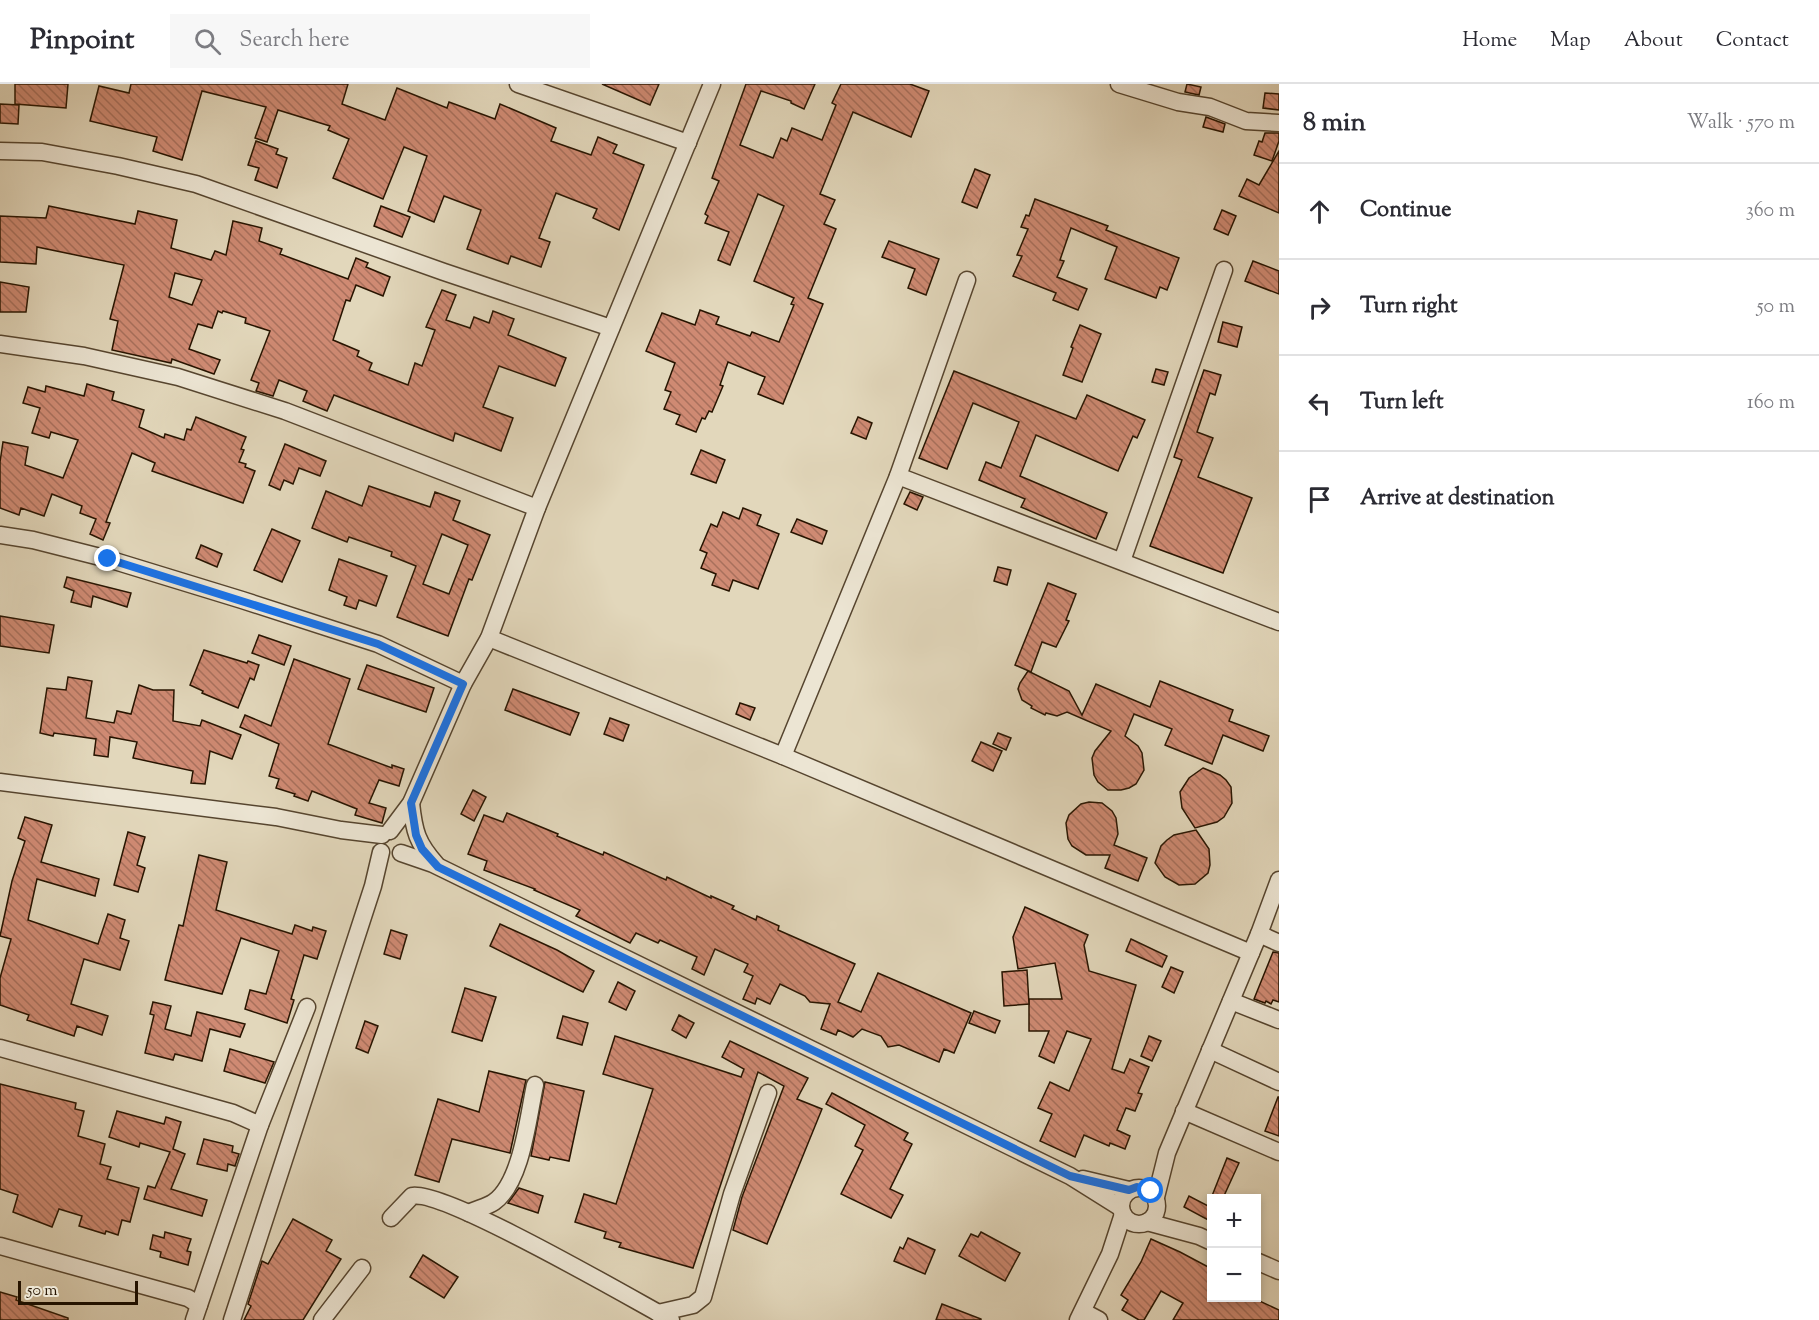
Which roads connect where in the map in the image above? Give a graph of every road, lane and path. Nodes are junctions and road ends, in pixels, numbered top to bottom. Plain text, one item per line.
1 (518, 84) edge
2 (712, 84) edge
3 (1119, 84) edge
4 (1279, 123) edge
5 (688, 143) junction
6 (0, 151) edge
7 (1224, 270) dead end
8 (967, 280) dead end
9 (611, 328) junction
10 (0, 344) edge
11 (898, 476) junction
12 (537, 508) junction
13 (0, 535) edge
14 (1122, 561) junction
15 (1279, 622) edge
16 (489, 638) junction
17 (463, 684) junction
18 (783, 756) junction
19 (0, 782) edge
20 (410, 805) junction
21 (392, 844) junction
22 (436, 866) junction
23 (1279, 880) edge
24 (1259, 934) junction
25 (1279, 943) edge
26 (1251, 953) junction
27 (1231, 1001) junction
28 (307, 1007) dead end
29 (1279, 1020) edge
30 (0, 1048) edge
31 (1210, 1050) junction
32 (1279, 1082) edge
33 (535, 1086) dead end
34 (768, 1093) dead end
35 (1184, 1111) junction
36 (260, 1125) junction
37 (1279, 1152) edge
38 (1167, 1154) junction
39 (1070, 1176) junction
40 (1133, 1189) junction
41 (1157, 1200) junction
42 (1122, 1211) junction
43 (468, 1213) junction
44 (391, 1218) dead end
45 (1144, 1223) junction
46 (1205, 1239) edge
47 (0, 1246) edge
48 (1110, 1254) junction
49 (1261, 1263) edge
50 (362, 1268) dead end
51 (1279, 1271) edge
52 (197, 1313) edge
53 (665, 1317) edge
54 (1087, 1317) edge
55 (232, 1320) edge
56 (322, 1320) edge

1 - 5 street
2 - 5 street
3 - 4 street
5 - 9 street
6 - 9 street
7 - 14 street
8 - 11 street
9 - 12 street
10 - 12 street
11 - 14 street
11 - 18 street
12 - 16 street
13 - 17 street
14 - 15 street
16 - 17 street
16 - 18 street
17 - 20 street
18 - 26 street
19 - 21 street
20 - 21 street
20 - 22 street
21 - 22 street
21 - 55 street
22 - 39 street
23 - 24 street
24 - 25 street
24 - 26 street
26 - 27 street
27 - 29 street
27 - 31 street
28 - 36 street
30 - 36 street
31 - 32 street
31 - 35 street
33 - 43 street
34 - 53 street
35 - 37 street
35 - 38 street
36 - 52 street
38 - 40 street
38 - 41 street
39 - 40 street
39 - 42 street
40 - 41 street
40 - 42 street
41 - 45 street
41 - 46 street
42 - 45 street
42 - 48 street
43 - 44 street
43 - 53 street
45 - 46 street
45 - 48 street
47 - 52 street
48 - 54 street
49 - 51 street
50 - 56 street

